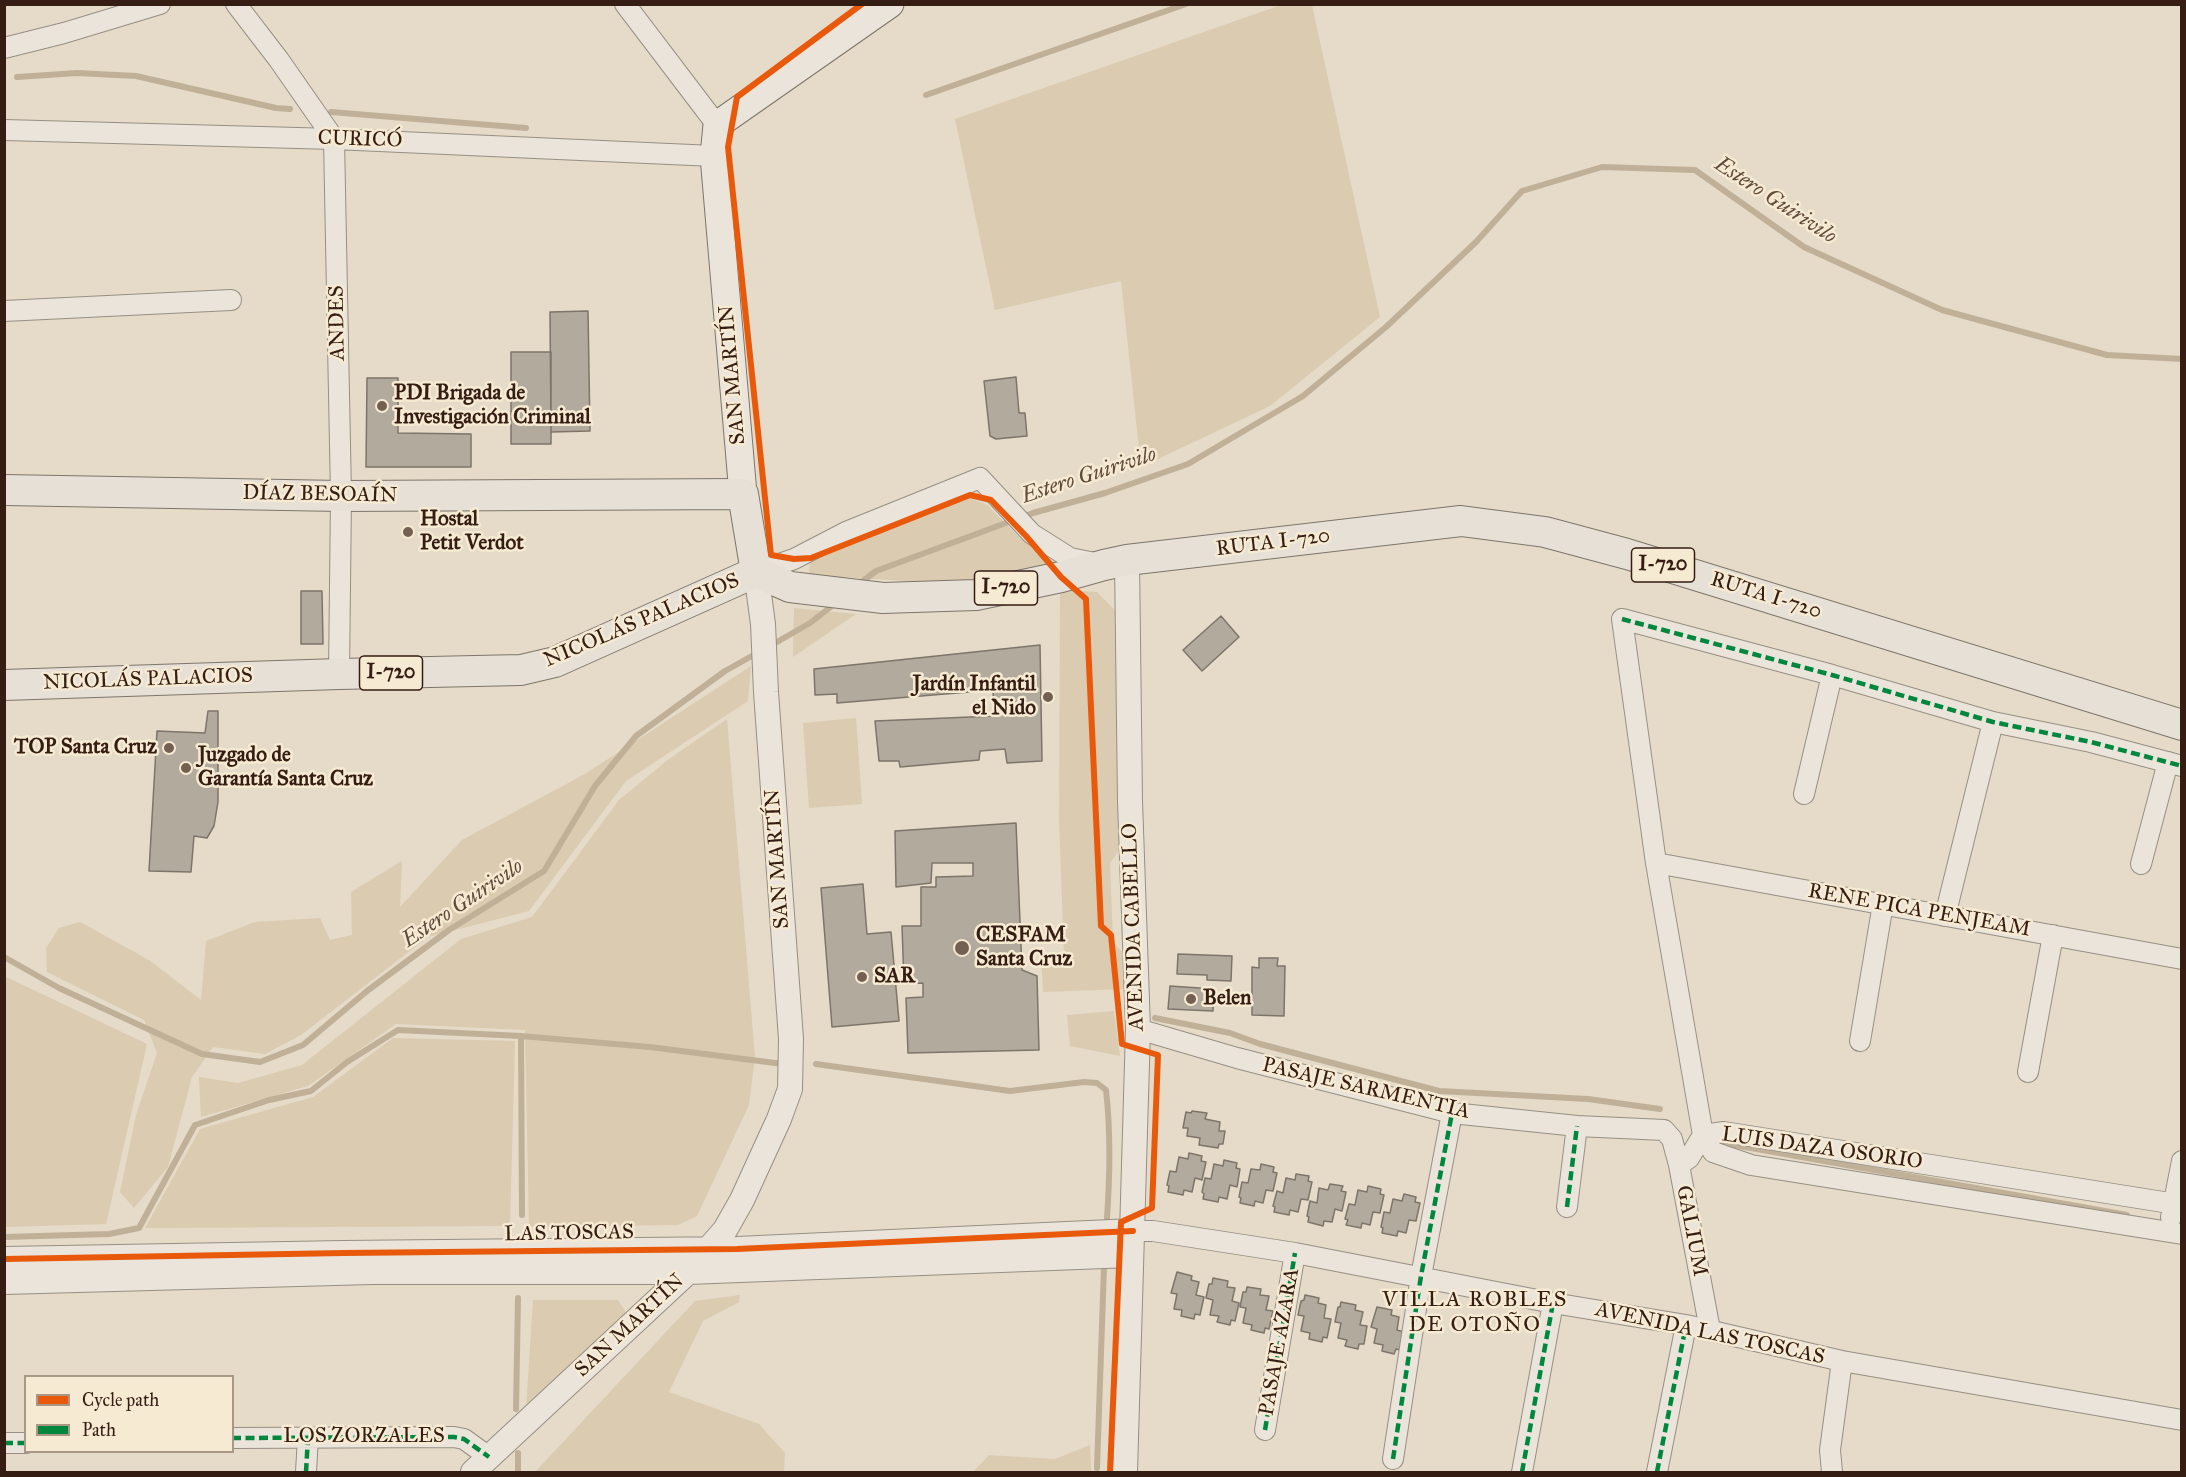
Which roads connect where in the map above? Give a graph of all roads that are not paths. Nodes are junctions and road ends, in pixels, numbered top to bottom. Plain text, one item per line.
1 (160, 4) edge
2 (236, 4) edge
3 (625, 4) edge
4 (890, 4) edge
5 (4, 48) edge
6 (717, 125) junction
7 (4, 130) edge
8 (334, 139) junction
9 (714, 156) junction
10 (231, 300) dead end
11 (4, 310) edge
12 (4, 490) edge
13 (743, 494) junction
14 (341, 496) junction
15 (1115, 563) junction
16 (756, 572) junction
17 (339, 674) junction
18 (1832, 675) junction
19 (4, 685) edge
20 (1993, 722) junction
21 (2181, 725) edge
22 (2175, 764) edge
23 (1804, 794) dead end
24 (1656, 863) junction
25 (2141, 864) dead end
26 (1882, 904) junction
27 (1945, 916) junction
28 (2053, 935) junction
29 (2181, 959) edge
30 (1138, 1029) junction
31 (1860, 1041) dead end
32 (2028, 1072) dead end
33 (1452, 1113) junction
34 (1577, 1126) junction
35 (1669, 1133) joint
36 (1703, 1135) junction
37 (2181, 1161) edge
38 (1679, 1165) junction
39 (2177, 1204) edge
40 (1567, 1207) dead end
41 (1133, 1231) junction
42 (2175, 1233) edge
43 (709, 1249) junction
44 (1295, 1253) junction
45 (1131, 1255) junction
46 (4, 1259) edge
47 (688, 1272) junction
48 (1421, 1276) junction
49 (4, 1282) edge
50 (1553, 1303) junction
51 (1686, 1325) junction
52 (1710, 1330) junction
53 (1842, 1361) junction
54 (2181, 1420) edge
55 (1264, 1430) dead end
56 (308, 1437) junction
57 (234, 1438) edge
58 (4, 1443) edge
59 (24, 1443) edge
60 (1393, 1459) dead end
61 (481, 1465) edge
62 (306, 1473) edge
63 (1125, 1473) edge
64 (1522, 1473) edge
65 (1657, 1473) edge
66 (1832, 1473) edge

1 - 5 street
2 - 8 street
3 - 6 street
4 - 6 main road
6 - 9 main road, SAN MARTÍN
7 - 8 street, CURICÓ
8 - 9 street, CURICÓ
8 - 14 street, ANDES
9 - 13 main road, SAN MARTÍN
10 - 11 street
12 - 14 main road, DÍAZ BESOAÍN
13 - 14 main road, DÍAZ BESOAÍN
13 - 16 main road, SAN MARTÍN
14 - 17 street, ANDES
15 - 16 main road, NICOLÁS PALACIOS / I-720
15 - 16 street
15 - 21 main road, RUTA I-720 / I-720
15 - 30 street, AVENIDA CABELLO
16 - 17 main road, NICOLÁS PALACIOS / I-720
16 - 43 street, SAN MARTÍN
17 - 19 main road, NICOLÁS PALACIOS / I-720
18 - 20 street
18 - 23 street
18 - 24 street
20 - 22 street
20 - 27 street
22 - 25 street
24 - 26 street, RENE PICA PENJEAM
24 - 36 street
26 - 27 street, RENE PICA PENJEAM
26 - 31 street
27 - 28 street, RENE PICA PENJEAM
28 - 29 street, RENE PICA PENJEAM
28 - 32 street
30 - 33 street, PASAJE SARMENTIA
30 - 41 street, AVENIDA CABELLO
33 - 34 street, PASAJE SARMENTIA
33 - 48 street
34 - 35 street, PASAJE SARMENTIA
34 - 40 street
35 - 38 street, GALIUM
36 - 38 street
36 - 39 street, LUIS DAZA OSORIO
36 - 42 street, LUIS DAZA OSORIO
37 - 39 street
38 - 52 street, GALIUM
39 - 42 street
41 - 43 street, LAS TOSCAS
41 - 44 street, AVENIDA LAS TOSCAS
41 - 45 street, AVENIDA CABELLO
43 - 46 street, LAS TOSCAS
43 - 47 street, SAN MARTÍN
44 - 48 street, AVENIDA LAS TOSCAS
44 - 55 street, PASAJE AZARA
45 - 47 street, LAS TOSCAS
45 - 63 street, AVENIDA CABELLO
47 - 49 street, LAS TOSCAS
47 - 61 street, SAN MARTÍN
48 - 50 street, AVENIDA LAS TOSCAS
48 - 60 street
50 - 51 street, AVENIDA LAS TOSCAS
50 - 64 street
51 - 52 street, AVENIDA LAS TOSCAS
51 - 65 street
52 - 53 street, AVENIDA LAS TOSCAS
53 - 54 street, AVENIDA LAS TOSCAS
53 - 66 street
56 - 57 street, LOS ZORZALES
56 - 61 street, LOS ZORZALES
56 - 62 street
58 - 59 street

